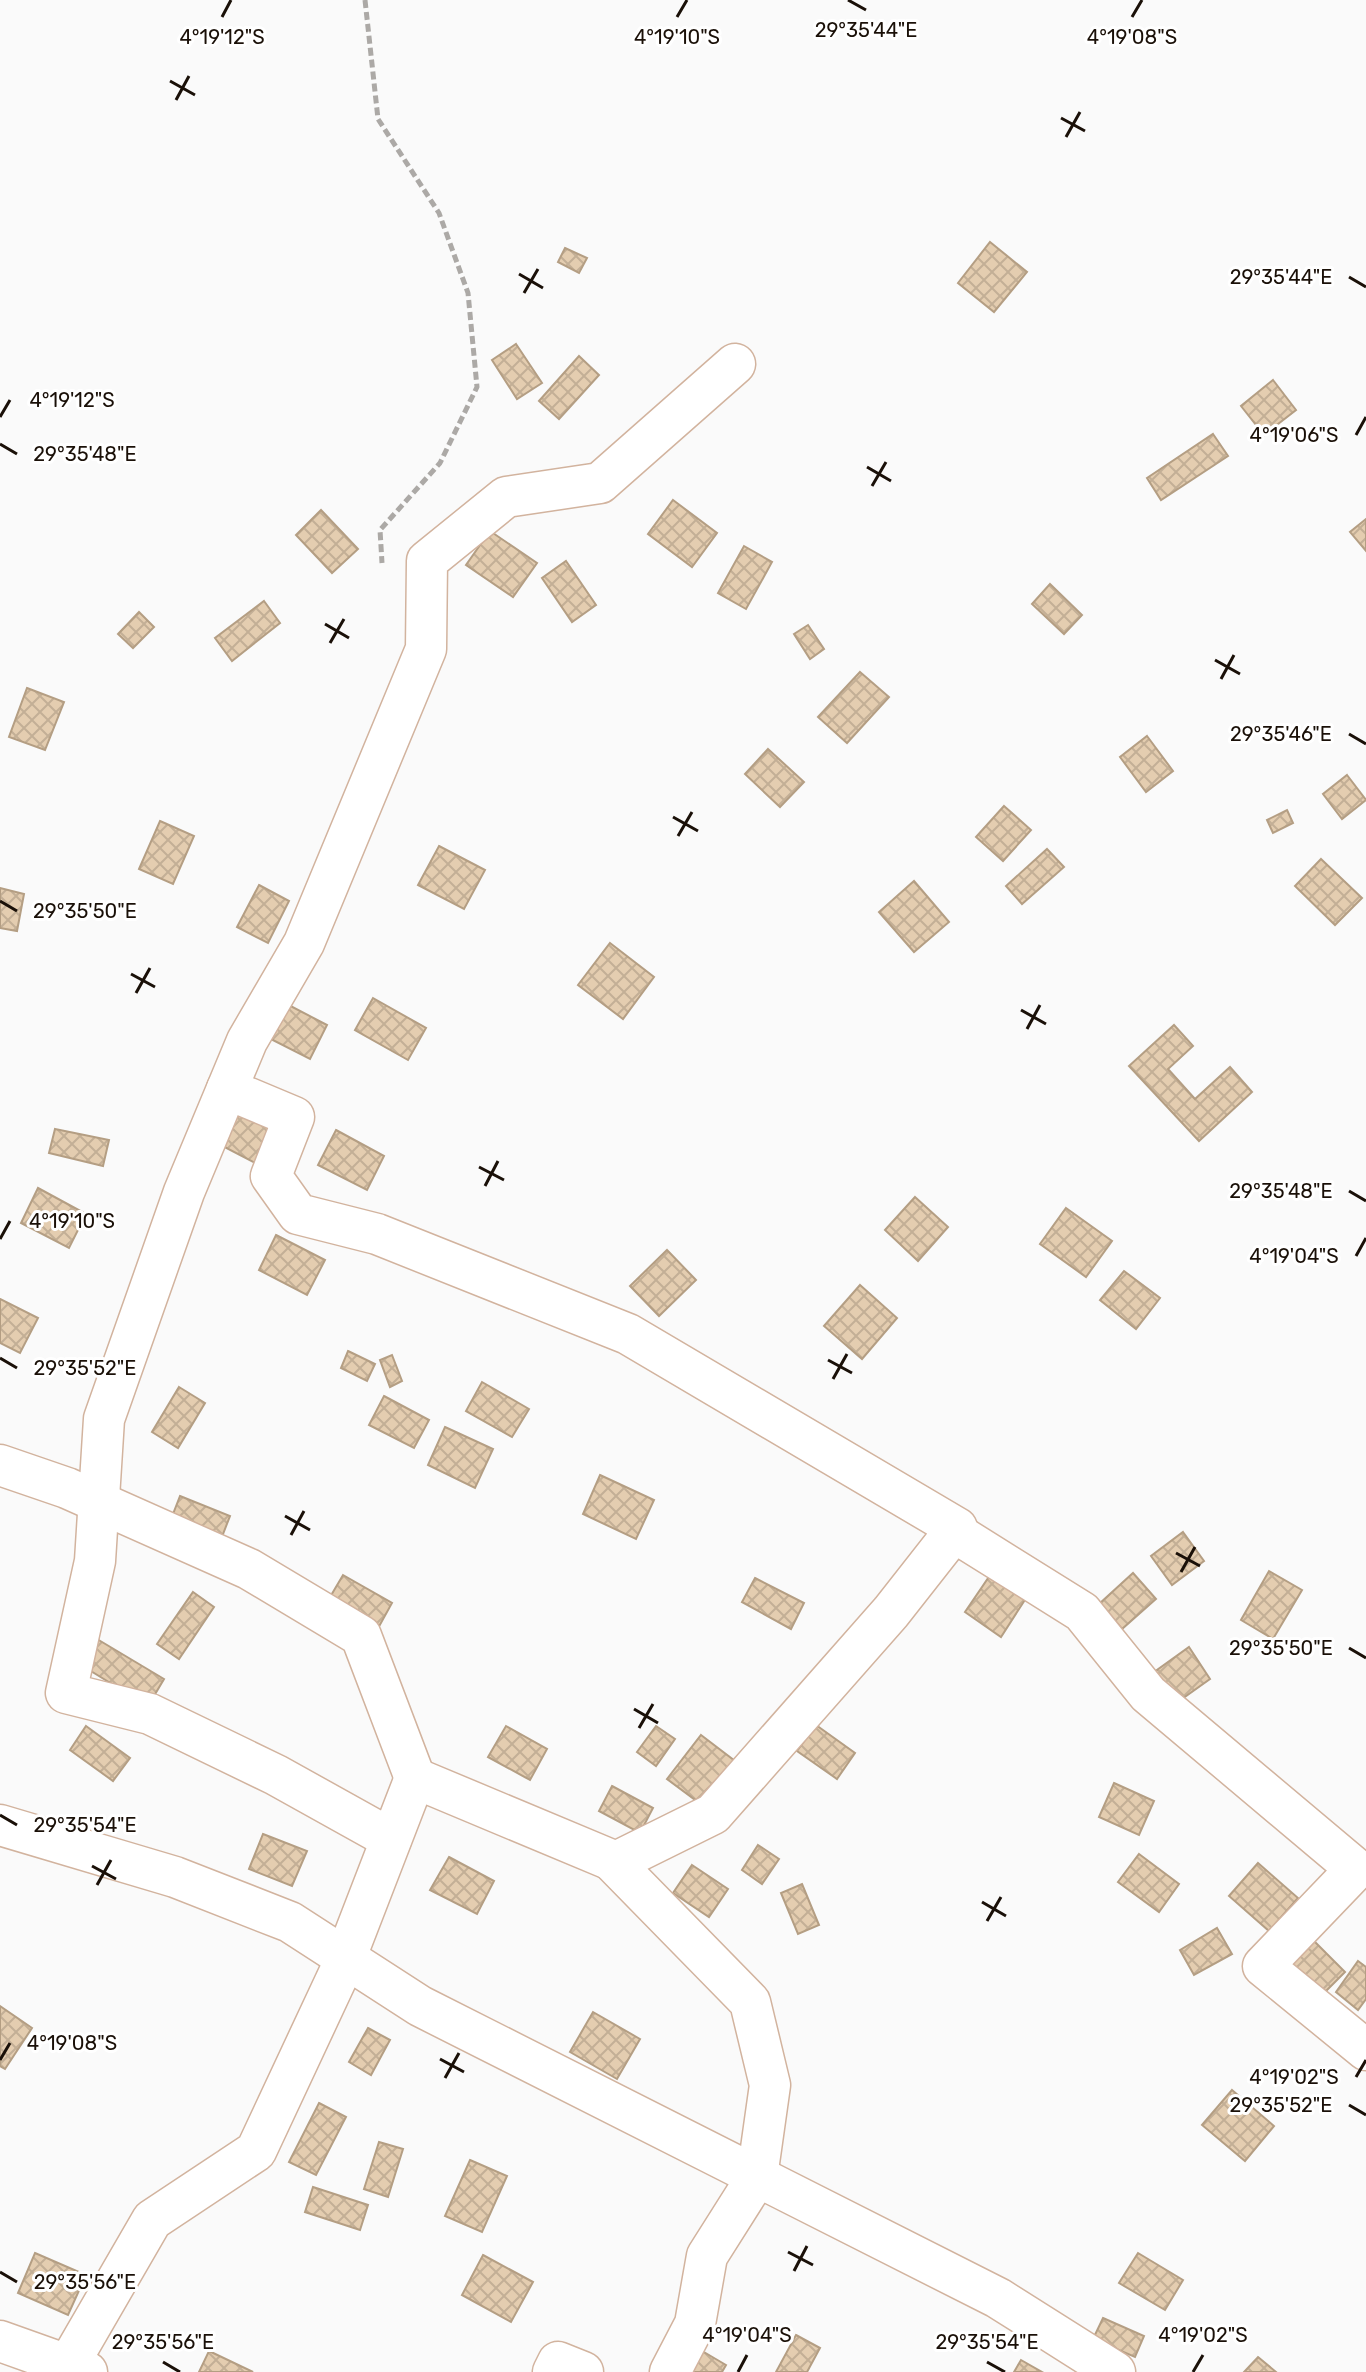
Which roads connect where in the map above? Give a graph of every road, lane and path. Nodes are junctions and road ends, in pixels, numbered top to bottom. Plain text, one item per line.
1 (365, 0) edge
2 (735, 364) dead end
3 (382, 569) dead end
4 (227, 1089) junction
5 (0, 1465) edge
6 (99, 1502) junction
7 (954, 1532) junction
8 (415, 1778) junction
9 (0, 1825) edge
10 (391, 1839) junction
11 (611, 1860) junction
12 (345, 1959) junction
13 (1366, 2050) edge
14 (757, 2177) junction
15 (0, 2341) edge
16 (1081, 2362) edge
17 (73, 2370) edge
18 (553, 2372) edge
19 (583, 2372) edge
20 (670, 2372) edge
21 (1115, 2372) edge

1 - 3 path
2 - 4 street
4 - 6 street
4 - 7 street
5 - 6 street
6 - 8 street
6 - 10 street
7 - 11 street
7 - 13 street
8 - 10 street
8 - 11 street
9 - 12 street
10 - 12 street
11 - 14 street
12 - 14 street
12 - 17 street
14 - 16 street
14 - 20 street
15 - 17 street
16 - 21 street
18 - 19 street

